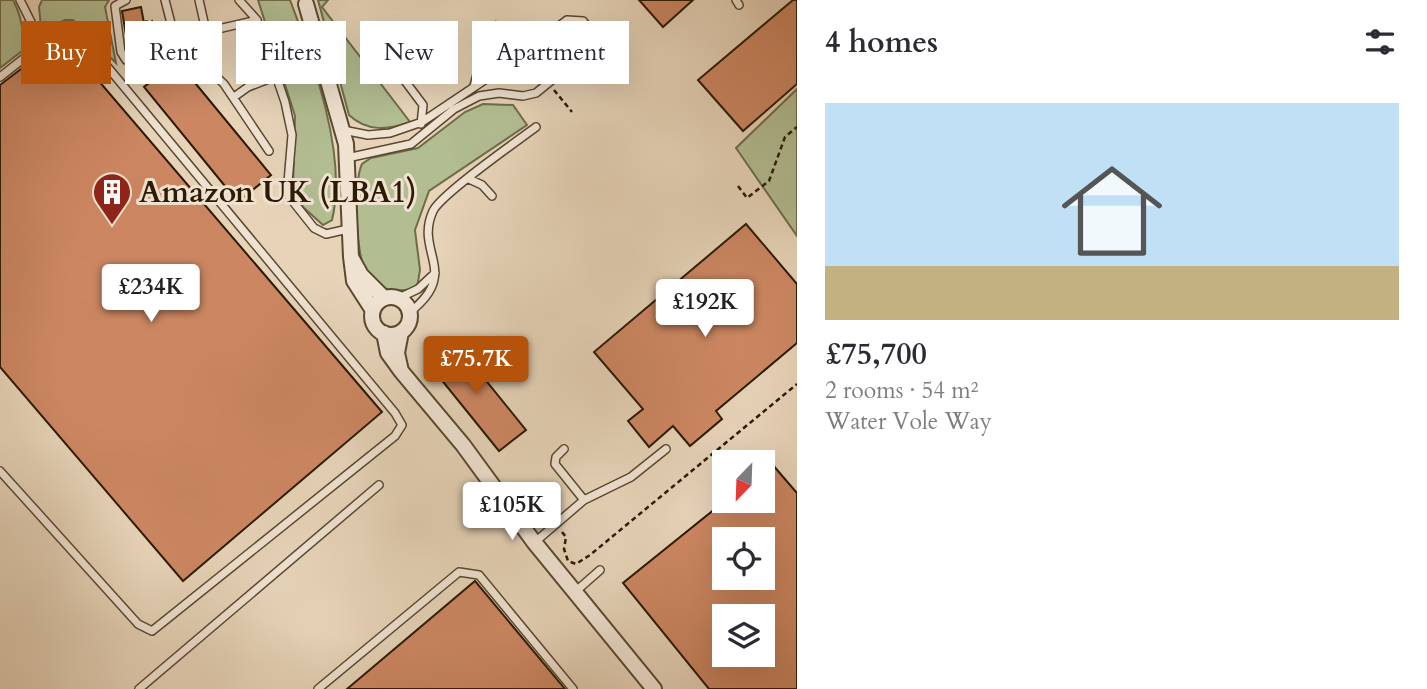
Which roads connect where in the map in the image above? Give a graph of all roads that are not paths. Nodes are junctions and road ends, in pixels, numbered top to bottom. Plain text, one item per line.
1 (127, 0) edge
2 (165, 0) edge
3 (199, 0) edge
4 (239, 0) edge
5 (305, 1) edge
6 (24, 3) edge
7 (257, 20) joint
8 (32, 21) edge
9 (170, 21) edge
10 (204, 21) edge
11 (222, 28) edge
12 (125, 58) edge
13 (21, 61) edge
14 (111, 71) edge
15 (0, 77) edge
16 (222, 82) edge
17 (254, 84) edge
18 (278, 84) edge
19 (407, 84) edge
20 (474, 84) edge
21 (473, 87) junction
22 (234, 97) junction
23 (422, 122) junction
24 (536, 127) dead end
25 (343, 131) junction
26 (424, 135) junction
27 (269, 150) dead end
28 (346, 158) junction
29 (469, 179) junction
30 (492, 196) dead end
31 (348, 229) junction
32 (352, 257) junction
33 (435, 273) junction
34 (391, 298) junction
35 (372, 309) junction
36 (410, 312) junction
37 (401, 332) junction
38 (384, 333) junction
39 (401, 371) junction
40 (564, 449) dead end
41 (666, 449) dead end
42 (0, 471) edge
43 (379, 485) dead end
44 (584, 500) junction
45 (534, 542) junction
46 (600, 570) dead end
47 (575, 592) junction
48 (139, 689) edge
49 (318, 689) edge
50 (573, 689) edge
51 (654, 689) edge

1 - 12 lane
2 - 9 lane
3 - 10 lane
4 - 7 lane
5 - 25 street
6 - 8 lane
7 - 11 lane
13 - 15 lane
14 - 42 lane
16 - 22 lane
17 - 22 lane
18 - 31 lane
19 - 23 lane
20 - 21 lane
21 - 23 lane
21 - 26 lane
22 - 27 lane
23 - 25 lane
23 - 26 lane
24 - 29 lane
25 - 28 street
26 - 28 lane
28 - 31 street
29 - 30 lane
29 - 33 lane
31 - 32 street
32 - 34 street
32 - 35 street
33 - 34 lane
33 - 36 lane
34 - 35 street
34 - 36 street
35 - 38 street
36 - 37 street
37 - 38 street
37 - 39 street
38 - 39 street
39 - 45 street
40 - 44 lane
41 - 44 lane
43 - 48 lane
44 - 45 lane
45 - 47 street
46 - 47 lane
47 - 51 street
49 - 50 lane

